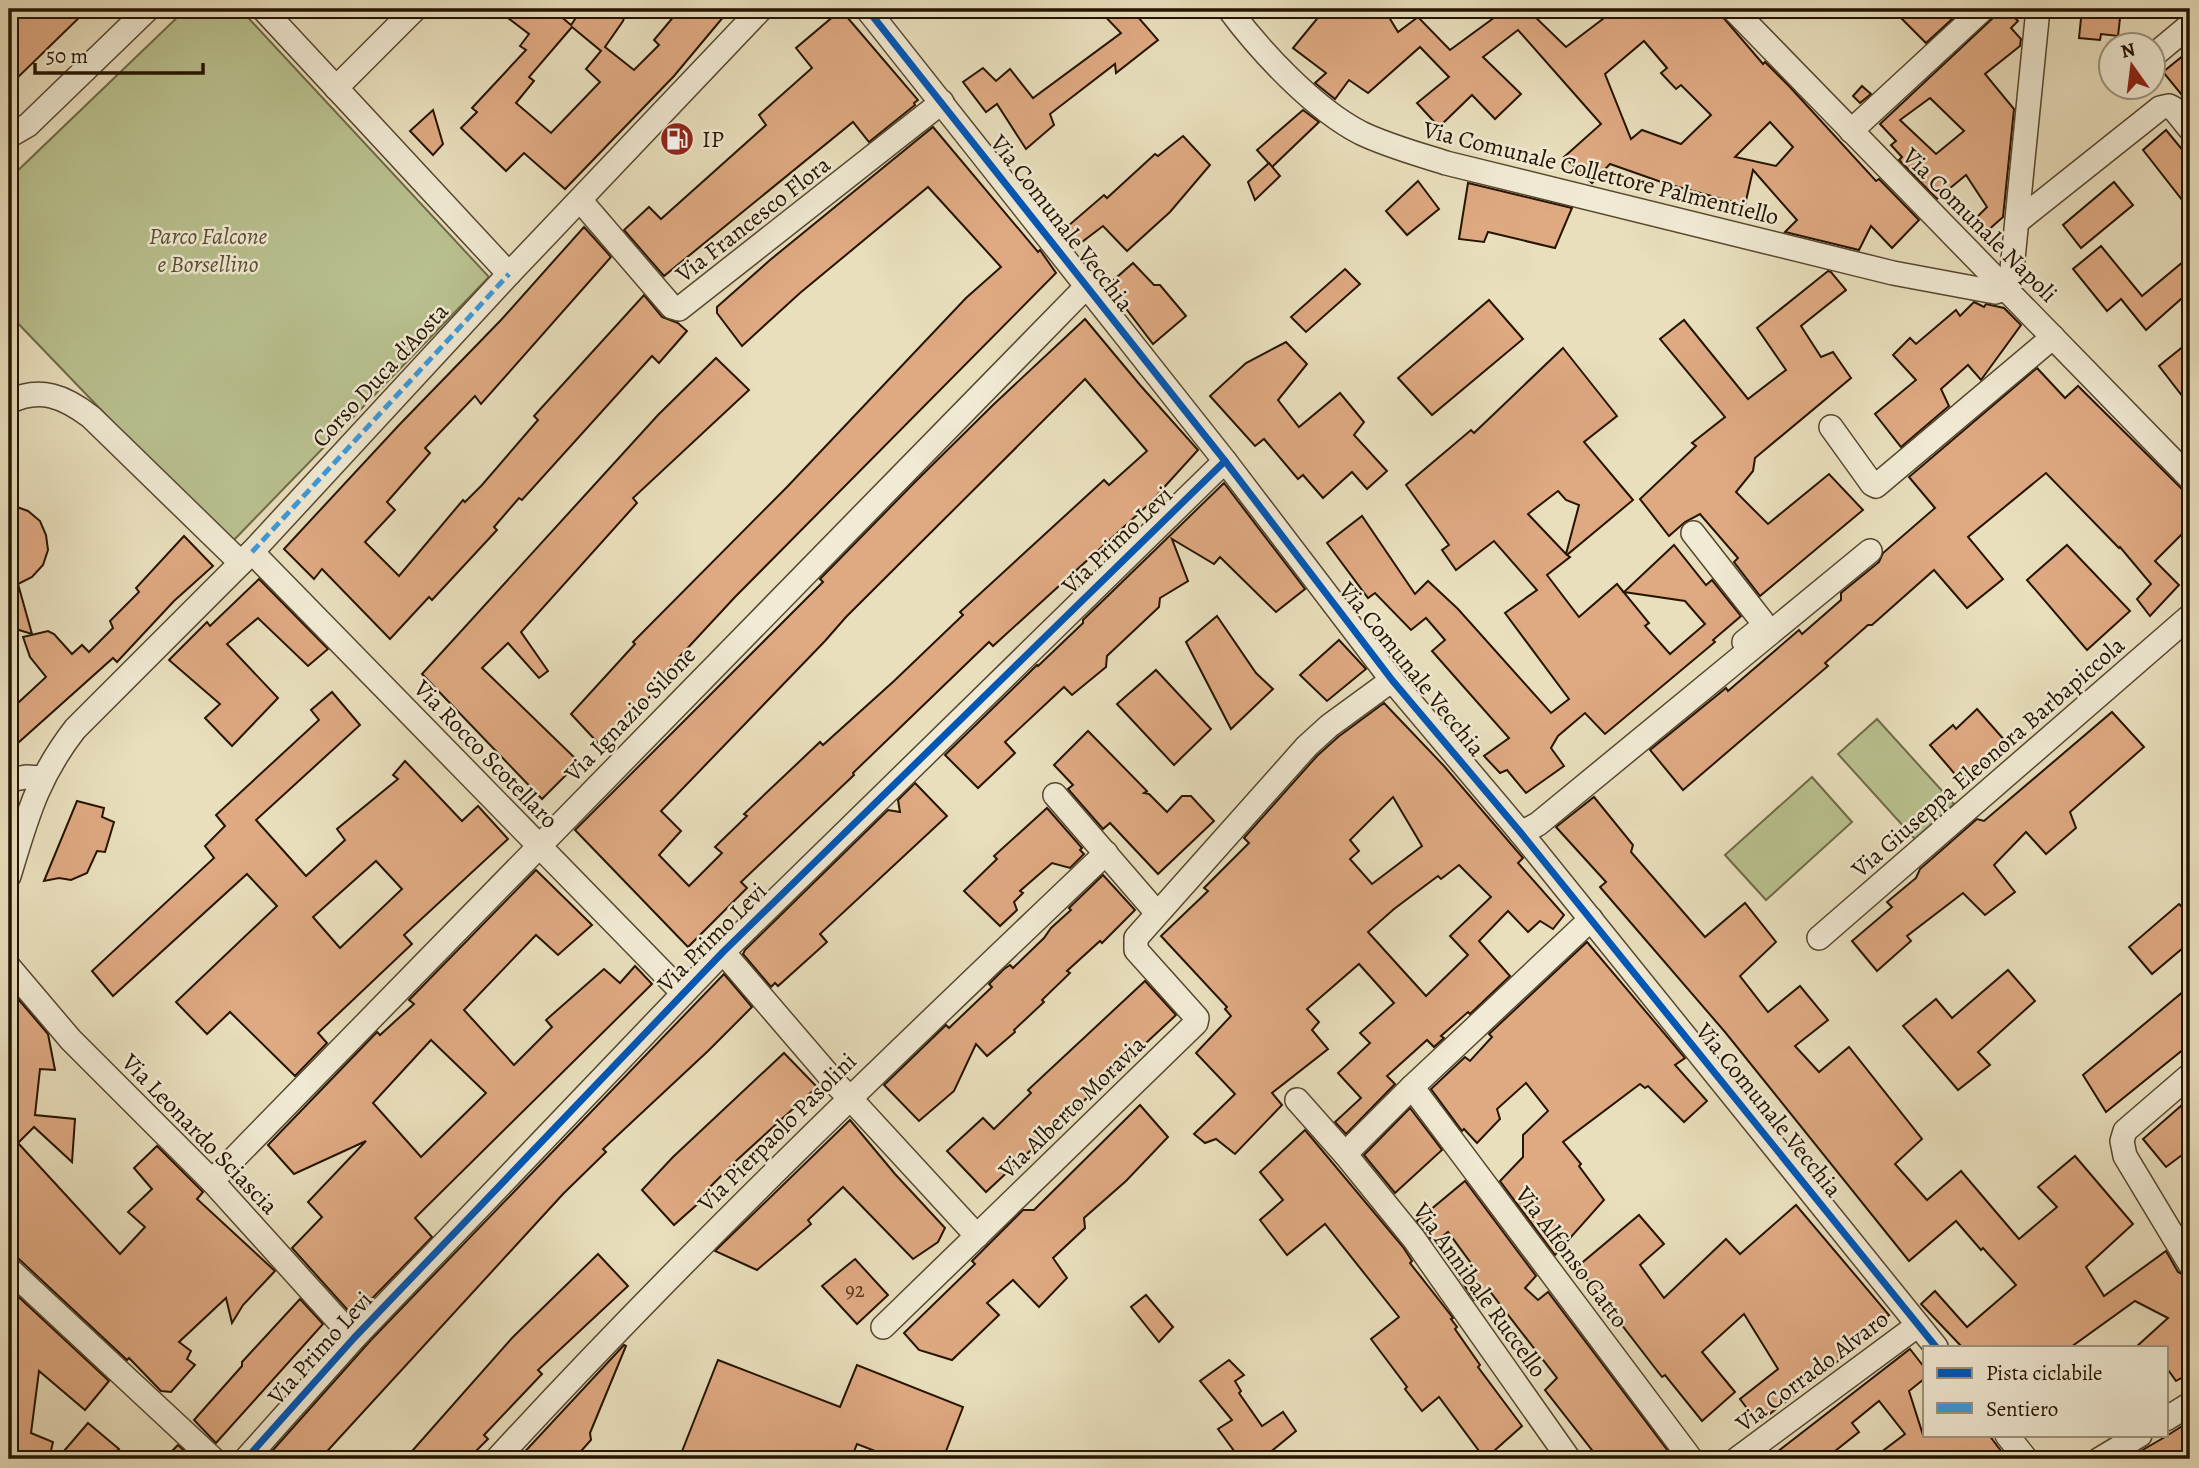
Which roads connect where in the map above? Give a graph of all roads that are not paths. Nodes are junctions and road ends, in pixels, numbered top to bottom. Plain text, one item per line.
1 (148, 9) edge
2 (263, 9) edge
3 (415, 9) edge
4 (761, 9) edge
5 (867, 9) edge
6 (1229, 9) edge
7 (1733, 9) edge
8 (1983, 9) edge
9 (2038, 9) edge
10 (2190, 25) edge
11 (2168, 43) edge
12 (336, 88) junction
13 (942, 102) junction
14 (2190, 129) edge
15 (1851, 131) junction
16 (9, 136) edge
17 (580, 200) junction
18 (2018, 221) junction
19 (509, 274) junction
20 (1087, 286) junction
21 (2008, 288) junction
22 (2053, 337) junction
23 (9, 402) edge
24 (1831, 427) dead end
25 (1225, 461) junction
26 (2185, 464) edge
27 (1693, 533) dead end
28 (1870, 551) dead end
29 (247, 557) junction
30 (2190, 616) edge
31 (1392, 680) junction
32 (42, 778) junction
33 (9, 780) edge
34 (1055, 795) dead end
35 (1521, 833) junction
36 (539, 845) junction
37 (1106, 853) junction
38 (9, 876) edge
39 (1157, 913) junction
40 (1591, 919) junction
41 (1819, 937) dead end
42 (723, 952) junction
43 (9, 967) edge
44 (683, 993) junction
45 (2190, 1075) edge
46 (1412, 1087) junction
47 (849, 1097) junction
48 (1297, 1100) dead end
49 (1345, 1154) junction
50 (212, 1181) junction
51 (976, 1236) junction
52 (2190, 1264) edge
53 (9, 1269) edge
54 (1918, 1325) junction
55 (883, 1327) dead end
56 (354, 1338) junction
57 (1935, 1346) edge
58 (2190, 1404) edge
59 (2168, 1418) edge
60 (2008, 1436) edge
61 (2138, 1436) edge
62 (213, 1459) edge
63 (246, 1459) edge
64 (497, 1459) edge
65 (1569, 1459) edge
66 (1691, 1459) edge
67 (1737, 1459) edge
68 (2026, 1459) edge
69 (2100, 1459) edge

1 - 16 street
2 - 12 street
3 - 12 street
4 - 17 street, Corso Duca d'Aosta
5 - 13 street, Via Comunale Vecchia
6 - 21 street, Via Comunale Collettore Palmentiello
7 - 15 street, Via Comunale Napoli
8 - 15 street
9 - 18 street
10 - 11 street
12 - 19 street
13 - 17 street, Via Francesco Flora
13 - 20 street, Via Comunale Vecchia
14 - 18 street
15 - 21 street, Via Comunale Napoli
17 - 19 street, Corso Duca d'Aosta
18 - 21 street
19 - 29 street, Corso Duca d'Aosta
20 - 25 street, Via Comunale Vecchia
20 - 36 street, Via Ignazio Silone
21 - 22 street, Via Comunale Napoli
22 - 24 street
22 - 26 street, Via Comunale Napoli
23 - 29 street, Via Rocco Scotellaro
25 - 31 street, Via Comunale Vecchia
25 - 42 street, Via Primo Levi
27 - 35 street
28 - 35 street
29 - 32 street, Corso Duca d'Aosta
29 - 36 street, Via Rocco Scotellaro
30 - 41 street, Via Giuseppa Eleonora Barbapiccola
31 - 35 street, Via Comunale Vecchia
31 - 39 street, Via Alberto Moravia
32 - 33 street
32 - 38 street, Corso Duca d'Aosta
34 - 37 street
35 - 40 street, Via Comunale Vecchia
36 - 44 street, Via Rocco Scotellaro
36 - 50 street, Via Ignazio Silone
37 - 39 street
37 - 47 street, Via Pierpaolo Pasolini
39 - 51 street, Via Alberto Moravia
40 - 46 street
40 - 54 street, Via Comunale Vecchia
42 - 44 street, Via Primo Levi
42 - 47 street
43 - 50 street, Via Leonardo Sciascia
44 - 56 street, Via Primo Levi
45 - 52 street
46 - 49 street
46 - 66 street, Via Alfonso Gatto
47 - 51 street
47 - 64 street, Via Pierpaolo Pasolini
48 - 49 street, Via Annibale Ruccello
49 - 65 street, Via Annibale Ruccello
50 - 56 street, Via Leonardo Sciascia
51 - 55 street, Via Alberto Moravia
53 - 62 street
54 - 57 street, Via Comunale Vecchia
54 - 67 street, Via Corrado Alvaro
56 - 63 street, Via Primo Levi
58 - 59 street
60 - 68 street
61 - 69 street

